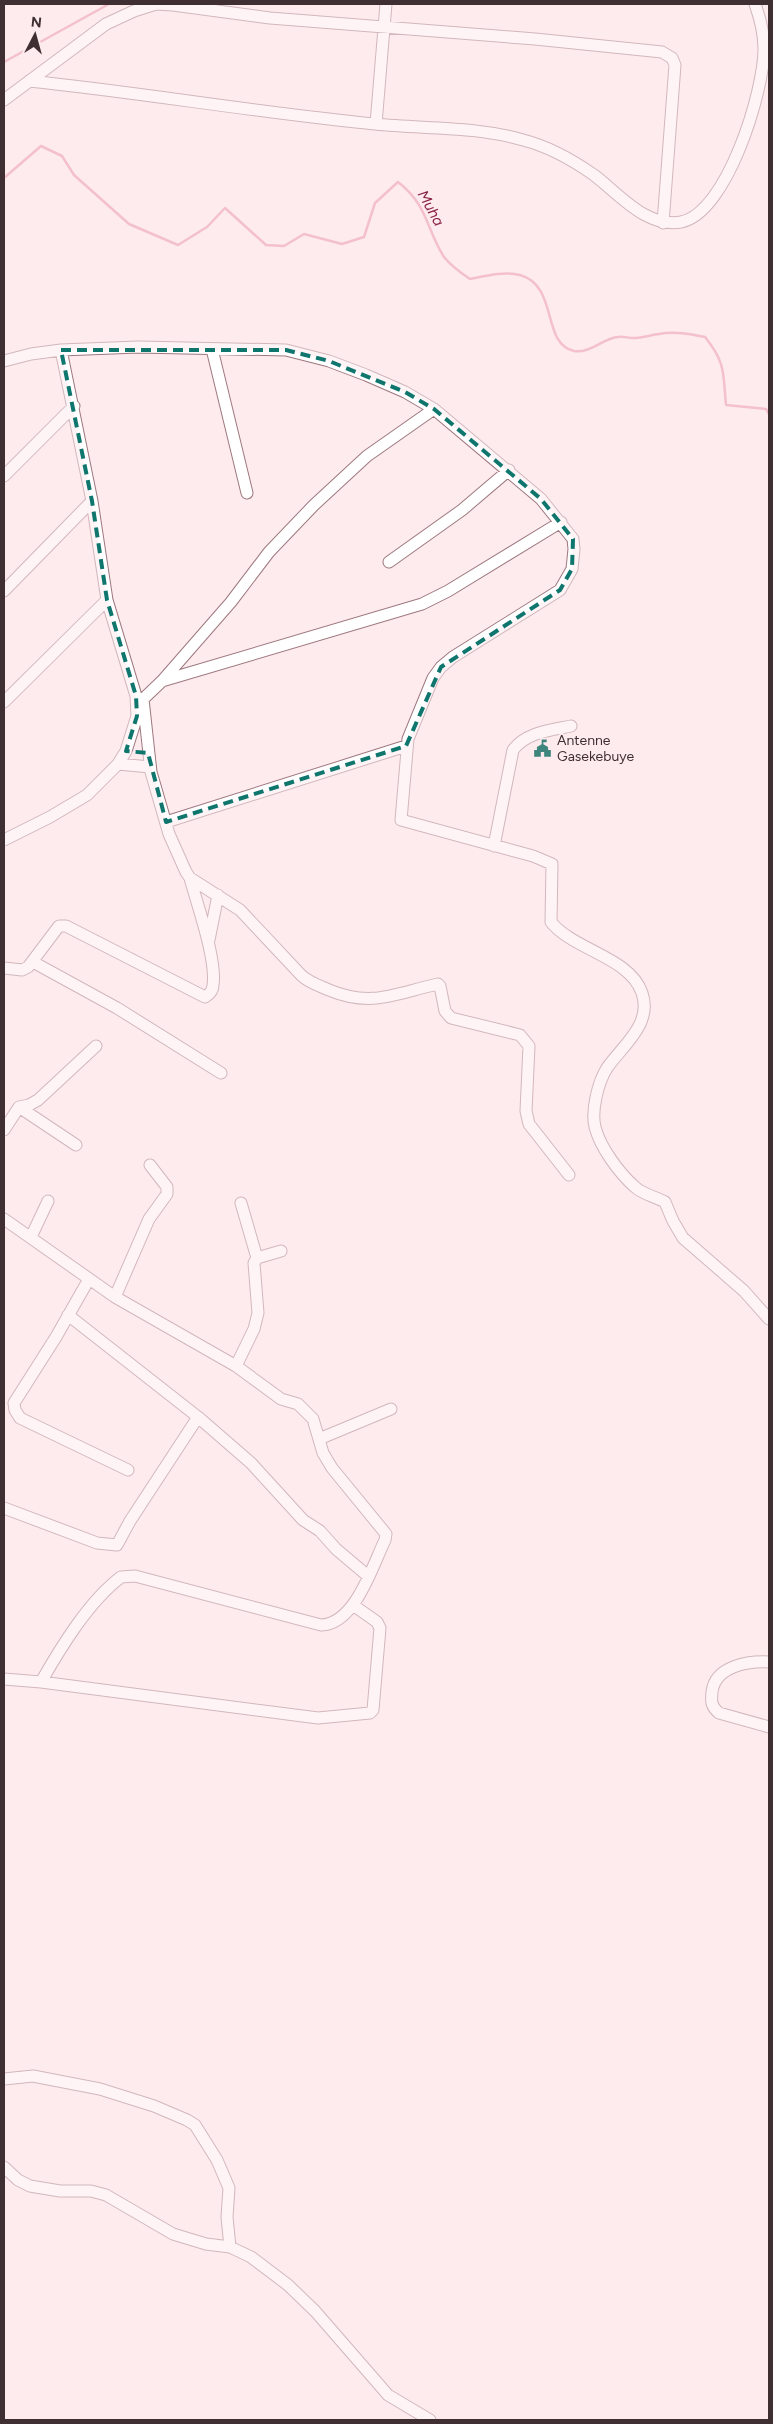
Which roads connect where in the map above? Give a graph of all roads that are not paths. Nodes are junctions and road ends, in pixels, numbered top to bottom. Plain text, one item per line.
1 (156, 4) edge
2 (386, 4) edge
3 (755, 4) edge
4 (384, 29) junction
5 (29, 81) junction
6 (4, 100) edge
7 (376, 124) junction
8 (663, 223) junction
9 (212, 349) junction
10 (61, 350) junction
11 (4, 361) edge
12 (74, 406) junction
13 (434, 409) junction
14 (509, 470) junction
15 (4, 476) edge
16 (247, 493) dead end
17 (92, 501) junction
18 (561, 522) junction
19 (389, 562) dead end
20 (4, 592) edge
21 (107, 600) junction
22 (162, 681) junction
23 (4, 702) edge
24 (140, 702) junction
25 (571, 726) dead end
26 (406, 746) junction
27 (126, 751) junction
28 (148, 753) junction
29 (118, 764) junction
30 (150, 767) junction
31 (166, 822) junction
32 (4, 840) edge
33 (494, 846) junction
34 (190, 878) junction
35 (218, 895) junction
36 (208, 944) junction
37 (33, 962) junction
38 (4, 968) edge
39 (96, 1046) dead end
40 (221, 1073) dead end
41 (19, 1107) junction
42 (4, 1130) edge
43 (76, 1145) dead end
44 (150, 1165) dead end
45 (569, 1174) dead end
46 (48, 1201) dead end
47 (242, 1203) dead end
48 (4, 1219) edge
49 (31, 1237) junction
50 (282, 1251) dead end
51 (257, 1258) junction
52 (89, 1279) junction
53 (115, 1297) junction
54 (68, 1315) junction
55 (769, 1318) edge
56 (236, 1366) junction
57 (391, 1409) dead end
58 (198, 1417) junction
59 (319, 1439) junction
60 (128, 1470) dead end
61 (4, 1508) edge
62 (368, 1576) junction
63 (353, 1605) junction
64 (769, 1662) edge
65 (4, 1679) edge
66 (42, 1682) junction
67 (769, 1727) edge
68 (4, 2079) edge
69 (4, 2167) edge
70 (230, 2247) junction
71 (430, 2420) edge

1 - 4 street
1 - 5 street
2 - 4 street
3 - 8 street
4 - 7 street
4 - 8 street
5 - 6 street
5 - 7 street
7 - 8 street
9 - 10 street
9 - 13 street
9 - 16 street
10 - 11 street
10 - 12 street
12 - 15 street
12 - 17 street
13 - 14 street
13 - 22 street
14 - 18 street
14 - 19 street
17 - 20 street
17 - 21 street
18 - 22 street
18 - 26 street
21 - 23 street
21 - 24 street
22 - 24 street
24 - 27 street
24 - 28 street
25 - 33 street
26 - 31 street
26 - 33 street
27 - 28 street
27 - 29 street
28 - 30 street
29 - 30 street
29 - 32 street
30 - 31 street
31 - 34 street
33 - 55 street
34 - 35 street
34 - 36 street
35 - 36 street
35 - 45 street
36 - 37 street
37 - 38 street
37 - 40 street
39 - 41 street
41 - 42 street
41 - 43 street
44 - 53 street
46 - 49 street
47 - 51 street
48 - 49 street
49 - 52 street
50 - 51 street
51 - 56 street
52 - 53 street
52 - 54 street
53 - 56 street
54 - 58 street
54 - 60 street
56 - 59 street
57 - 59 street
58 - 61 street
58 - 62 street
59 - 62 street
62 - 63 street
63 - 66 street
63 - 66 street
64 - 67 street
65 - 66 street
68 - 70 street
69 - 70 street
70 - 71 street

